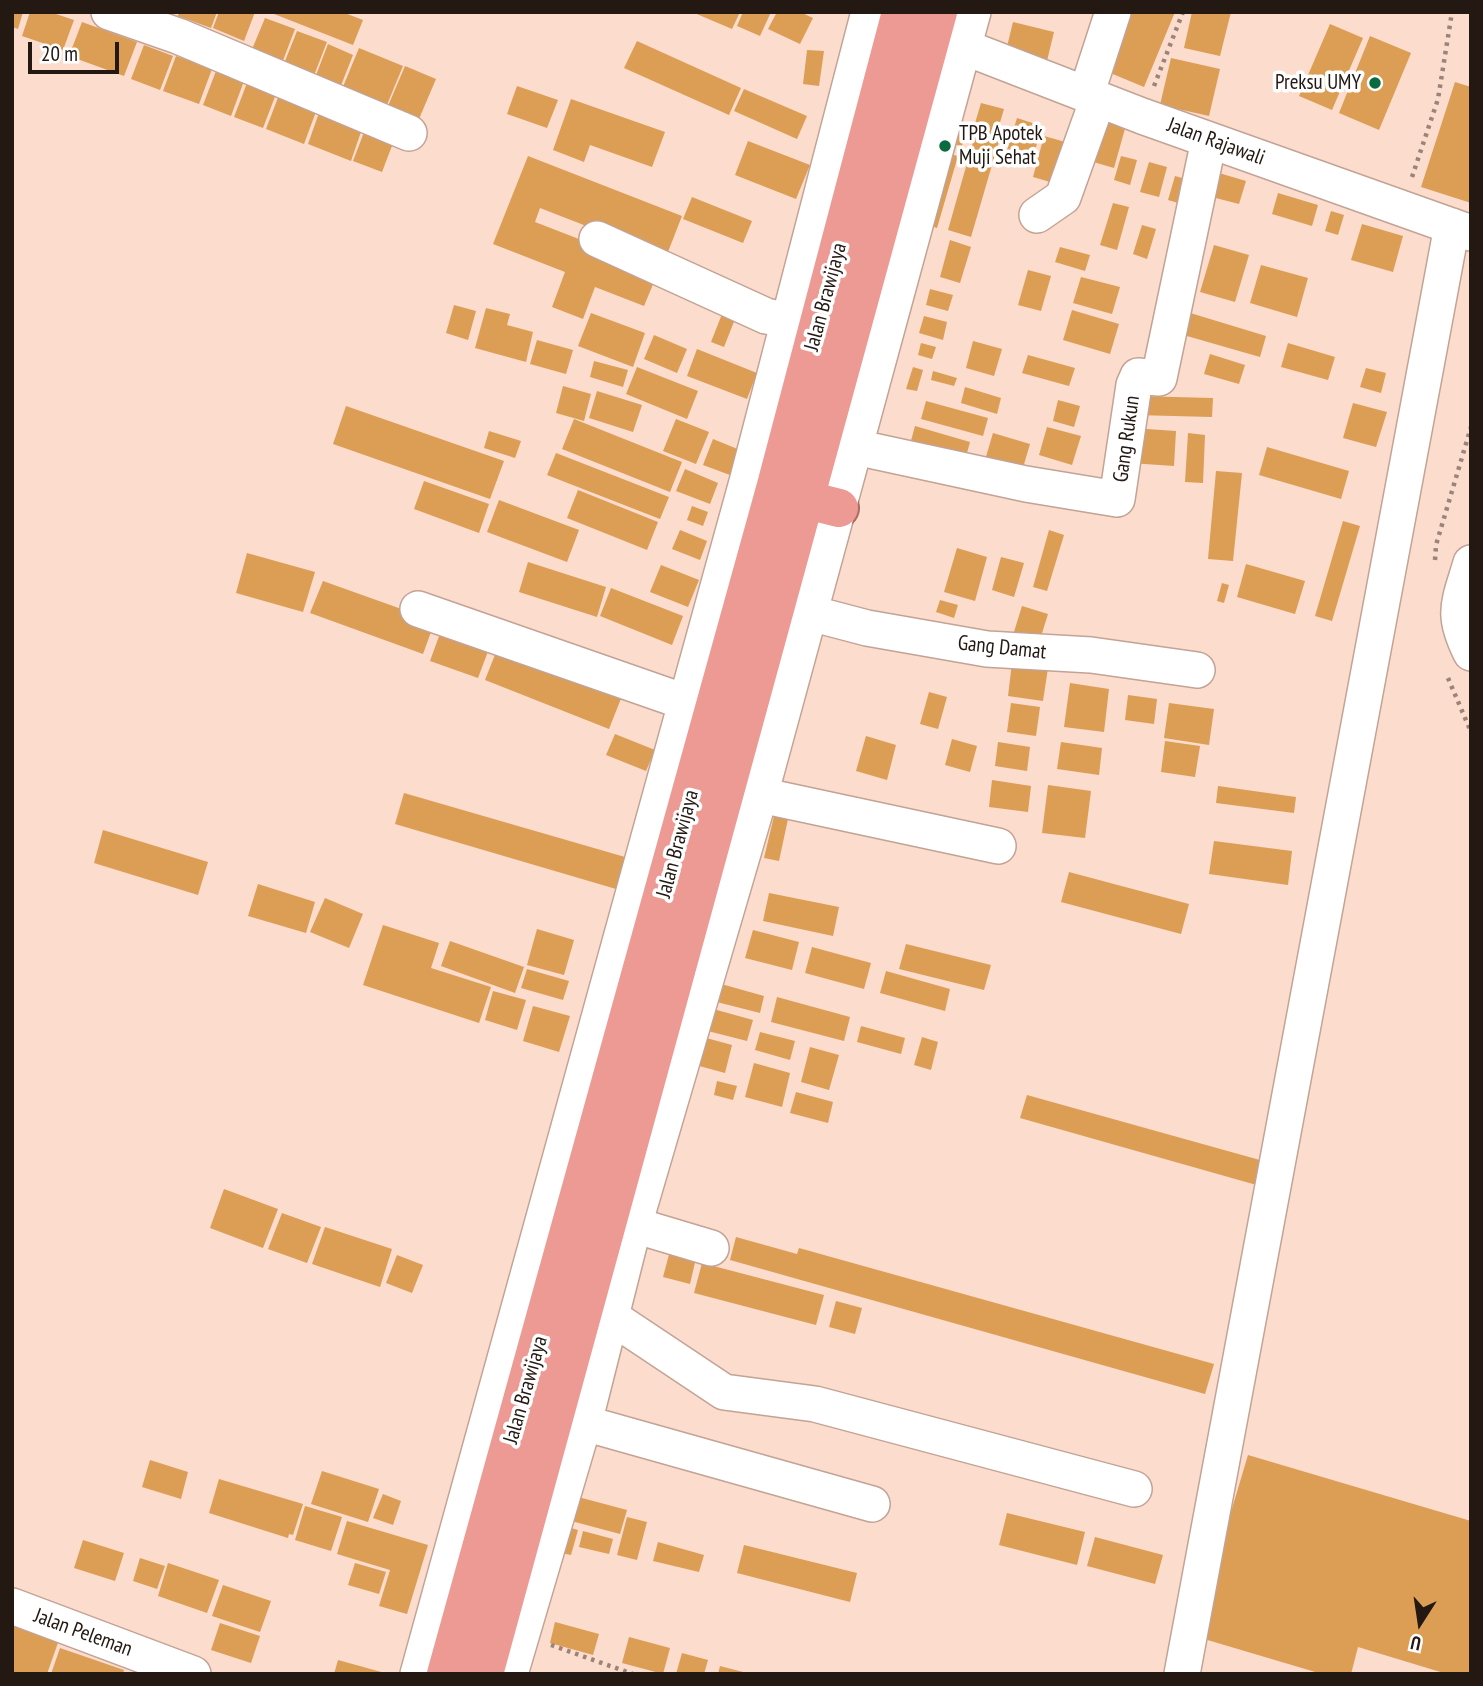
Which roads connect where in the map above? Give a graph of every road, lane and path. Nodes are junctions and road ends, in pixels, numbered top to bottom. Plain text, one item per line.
1 (109, 12) edge
2 (938, 12) edge
3 (973, 12) edge
4 (1113, 12) edge
5 (1183, 12) edge
6 (1452, 12) edge
7 (870, 15) edge
8 (964, 47) junction
9 (1092, 97) junction
10 (1142, 116) junction
11 (408, 133) dead end
12 (1209, 140) junction
13 (1401, 208) junction
14 (1037, 215) dead end
15 (1461, 229) edge
16 (597, 239) dead end
17 (789, 321) junction
18 (855, 447) junction
19 (803, 499) junction
20 (839, 508) junction
21 (1471, 563) edge
22 (418, 609) dead end
23 (810, 613) junction
24 (1471, 653) edge
25 (1197, 670) dead end
26 (685, 702) junction
27 (760, 795) junction
28 (998, 846) dead end
29 (634, 1225) junction
30 (711, 1248) dead end
31 (610, 1316) junction
32 (584, 1423) junction
33 (1134, 1489) dead end
34 (872, 1504) dead end
35 (12, 1606) edge
36 (520, 1634) junction
37 (193, 1674) edge
38 (418, 1674) edge
39 (446, 1674) edge
40 (484, 1674) edge
41 (510, 1674) edge
42 (633, 1674) edge
43 (1182, 1674) edge

1 - 11 street
2 - 19 highway, Jalan Brawijaya
3 - 8 street
4 - 9 street
5 - 10 path
6 - 13 path
7 - 17 street
7 - 39 highway, Jalan Brawijaya
8 - 9 street, Jalan Rajawali
8 - 18 street
9 - 10 street, Jalan Rajawali
9 - 14 street
10 - 12 street, Jalan Rajawali
12 - 13 street, Jalan Rajawali
12 - 18 street, Gang Rukun
13 - 15 street, Jalan Rajawali
15 - 43 street
16 - 17 street
17 - 26 street
18 - 20 street
19 - 20 highway
19 - 40 highway, Jalan Brawijaya
20 - 23 street
21 - 24 street
22 - 26 street
23 - 25 street, Gang Damat
23 - 27 street
26 - 38 street
27 - 28 street
27 - 29 street
29 - 30 street
29 - 31 street
31 - 32 street
31 - 33 street
32 - 34 street
32 - 36 street
35 - 37 street, Jalan Peleman
36 - 41 street
36 - 42 path

